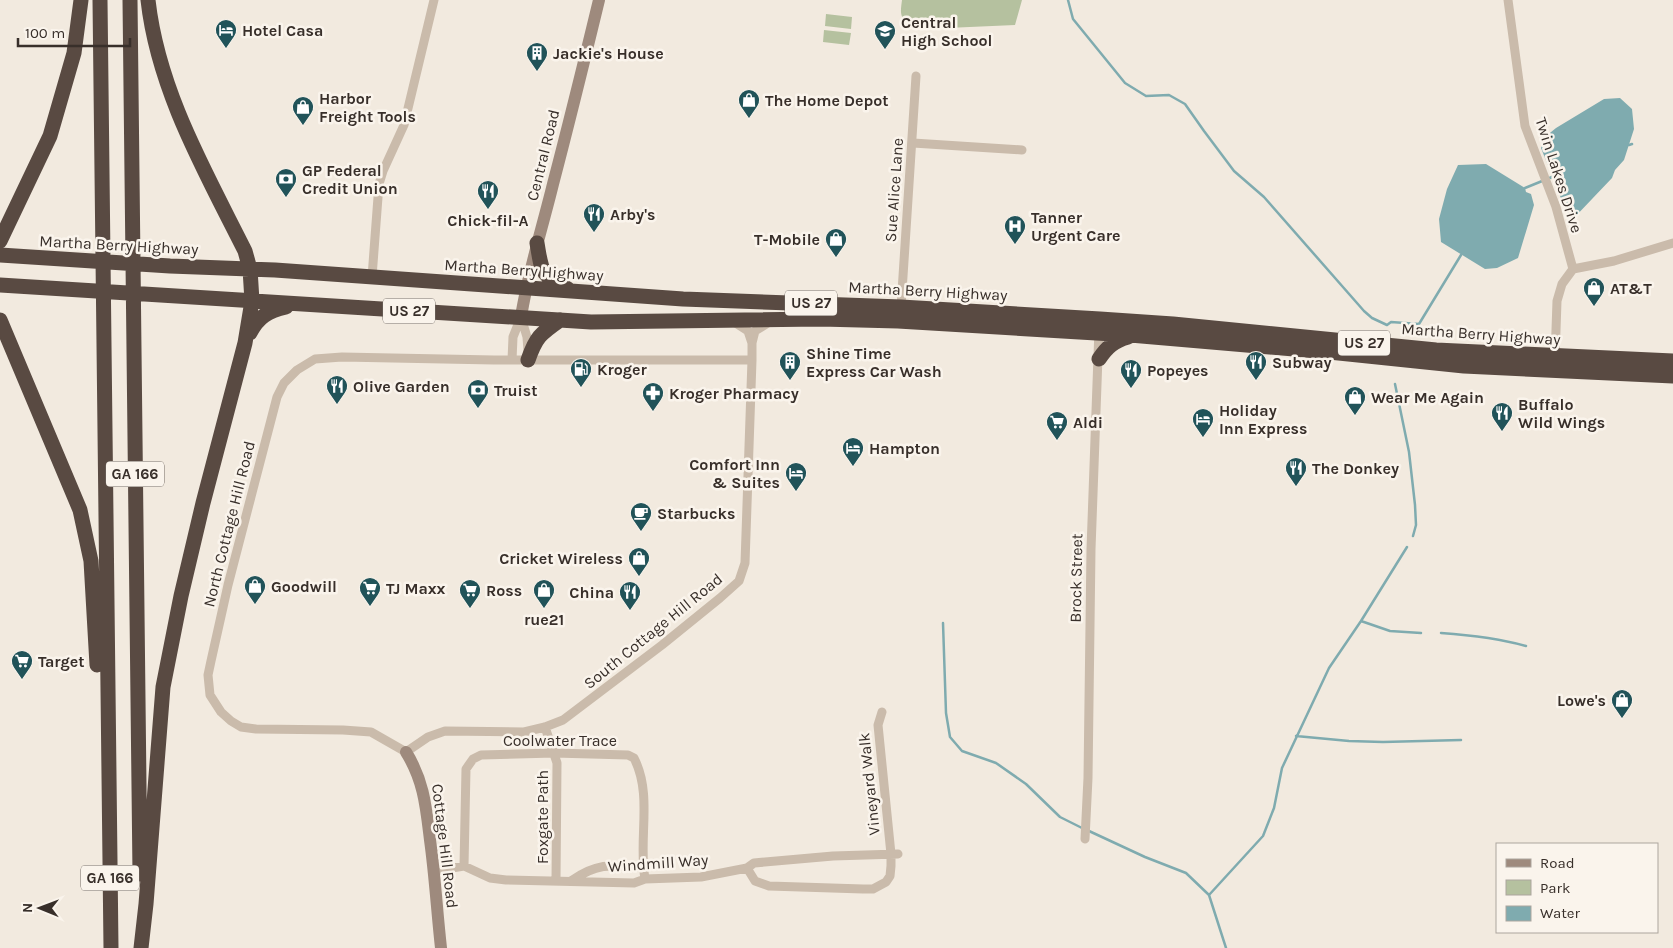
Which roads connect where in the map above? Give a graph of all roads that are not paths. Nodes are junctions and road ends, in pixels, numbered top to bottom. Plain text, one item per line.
1 (81, 0) edge
2 (100, 0) edge
3 (130, 0) edge
4 (148, 0) edge
5 (434, 0) edge
6 (599, 0) edge
7 (1508, 0) edge
8 (916, 76) dead end
9 (912, 143) junction
10 (1022, 150) dead end
11 (0, 241) edge
12 (537, 243) junction
13 (1673, 243) edge
14 (0, 255) edge
15 (250, 268) junction
16 (1573, 269) junction
17 (372, 277) junction
18 (0, 286) edge
19 (526, 288) junction
20 (572, 291) junction
21 (252, 300) junction
22 (297, 304) junction
23 (900, 314) junction
24 (521, 318) junction
25 (0, 320) edge
26 (560, 320) junction
27 (732, 320) junction
28 (774, 320) junction
29 (1100, 326) junction
30 (1073, 331) junction
31 (1134, 336) junction
32 (245, 343) junction
33 (752, 343) junction
34 (1555, 356) junction
35 (1098, 359) junction
36 (512, 360) junction
37 (528, 360) junction
38 (752, 360) junction
39 (1673, 361) edge
40 (1552, 372) junction
41 (1673, 376) edge
42 (882, 712) dead end
43 (545, 727) junction
44 (406, 752) junction
45 (554, 753) junction
46 (109, 808) junction
47 (1085, 839) dead end
48 (895, 854) junction
49 (464, 866) junction
50 (644, 868) junction
51 (747, 868) junction
52 (434, 871) junction
53 (645, 879) junction
54 (556, 880) junction
55 (571, 881) junction
56 (111, 948) edge
57 (141, 948) edge
58 (441, 948) edge

1 - 11 highway
2 - 46 highway, GA 166
3 - 57 highway, GA 166
4 - 15 highway
5 - 17 street
6 - 12 street, Central Road
7 - 16 street, Twin Lakes Drive
8 - 9 street, Sue Alice Lane
9 - 10 street
9 - 23 street, Sue Alice Lane
12 - 19 street, Central Road
12 - 20 highway
13 - 16 street
14 - 15 highway, Martha Berry Highway / US 27
15 - 17 highway, Martha Berry Highway / US 27
15 - 21 highway
16 - 34 street
17 - 19 highway, Martha Berry Highway / US 27
18 - 21 highway, Martha Berry Highway / US 27
19 - 20 highway, Martha Berry Highway / US 27
19 - 24 street, Central Road
20 - 23 highway, Martha Berry Highway / US 27
21 - 22 highway, Martha Berry Highway / US 27
21 - 32 highway
22 - 24 highway, Martha Berry Highway / US 27
22 - 32 highway
23 - 28 highway, Martha Berry Highway / US 27
23 - 29 highway, Martha Berry Highway / US 27
23 - 30 highway, Martha Berry Highway / US 27
24 - 26 highway, Martha Berry Highway / US 27
24 - 36 street, Central Road
24 - 37 street, Central Road
25 - 46 highway
26 - 27 highway, Martha Berry Highway / US 27
26 - 37 highway
27 - 28 highway, Martha Berry Highway / US 27
27 - 33 street
28 - 33 street
29 - 30 highway, Martha Berry Highway / US 27
29 - 31 highway, Martha Berry Highway / US 27
29 - 34 highway, Martha Berry Highway / US 27
29 - 35 street, Brock Street
30 - 35 highway
31 - 35 highway
31 - 40 highway, Martha Berry Highway / US 27
32 - 57 highway
33 - 38 street, South Cottage Hill Road
34 - 39 highway, Martha Berry Highway / US 27
34 - 40 street
35 - 47 street, Brock Street
36 - 37 street
36 - 44 street, North Cottage Hill Road
37 - 38 street
38 - 43 street, South Cottage Hill Road
40 - 41 highway, Martha Berry Highway / US 27
42 - 48 street, Vineyard Walk
43 - 44 street, South Cottage Hill Road
43 - 45 street, Foxgate Path
44 - 52 street, Cottage Hill Road
45 - 49 street, Coolwater Trace
45 - 50 street, Coolwater Trace
45 - 54 street, Foxgate Path
46 - 56 highway, GA 166
48 - 51 street, Windmill Way
48 - 51 street
49 - 52 street
49 - 54 street, Windmill Way
50 - 53 street, Coolwater Trace
50 - 55 street, Windmill Way
51 - 53 street, Windmill Way
52 - 58 street, Cottage Hill Road
53 - 55 street, Windmill Way
54 - 55 street, Windmill Way

